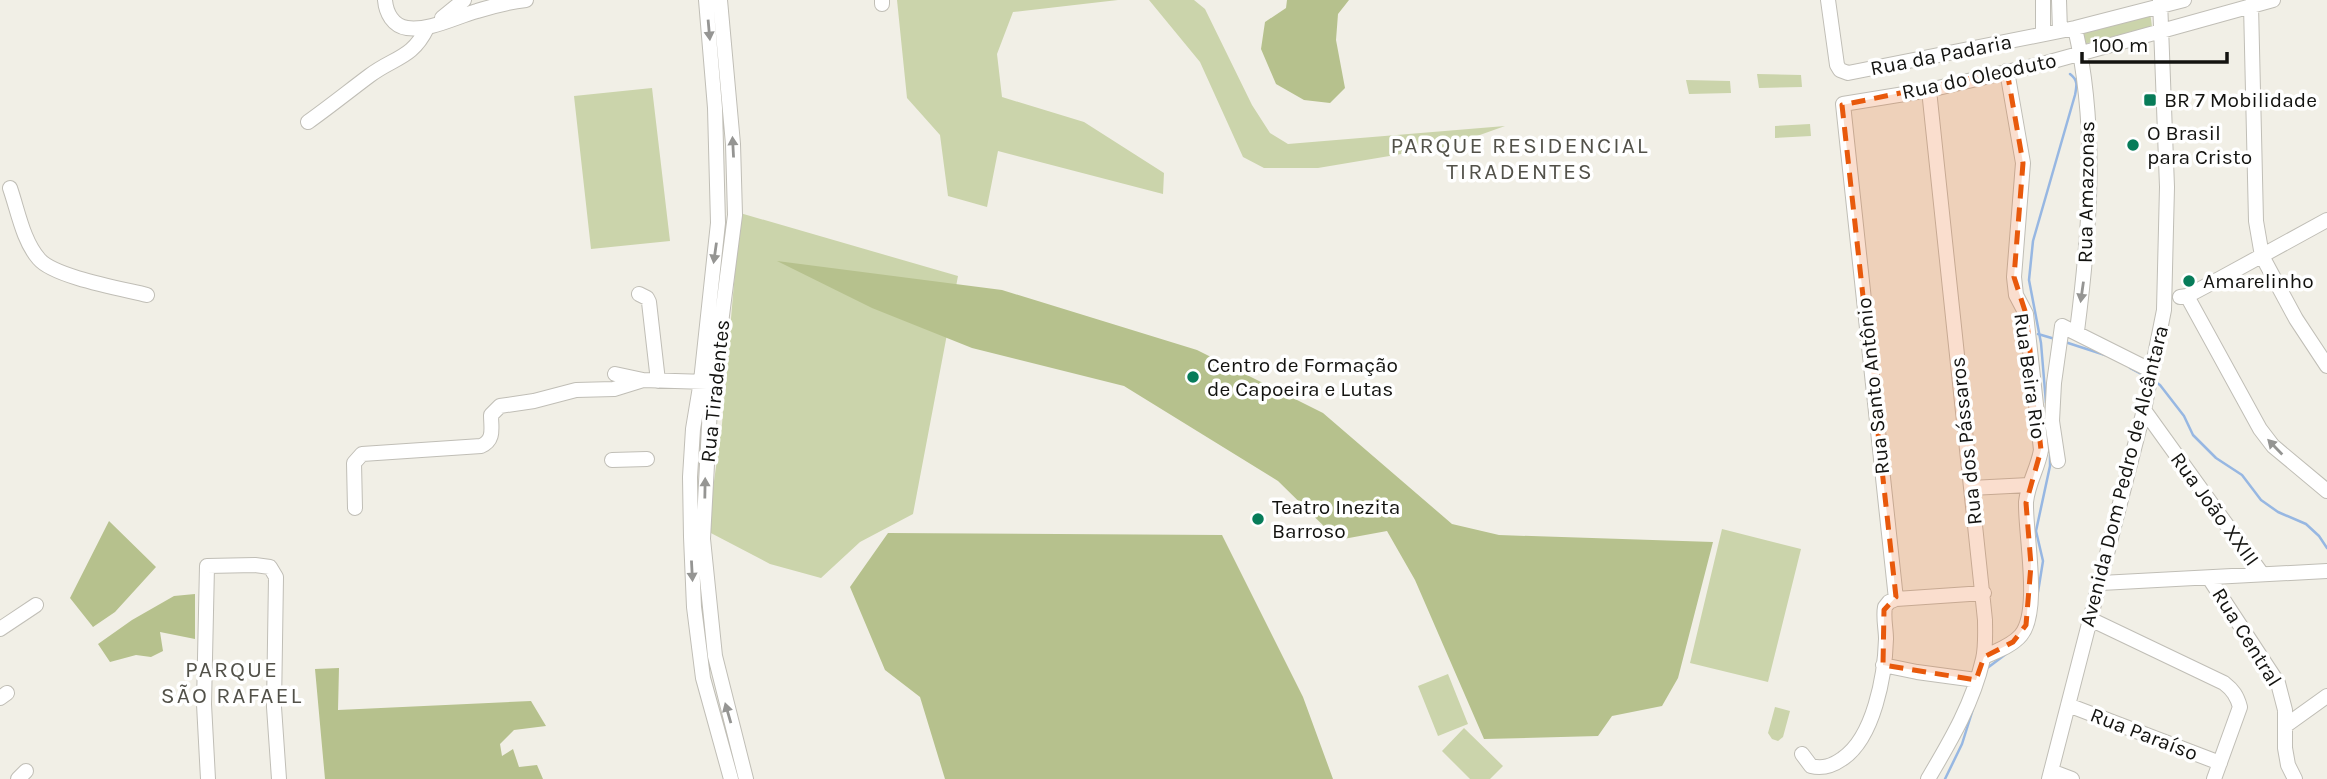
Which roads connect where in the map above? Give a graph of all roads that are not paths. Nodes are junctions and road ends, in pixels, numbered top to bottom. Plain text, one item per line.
1 (385, 0) edge
2 (464, 0) edge
3 (523, 0) edge
4 (706, 0) edge
5 (719, 0) edge
6 (1828, 0) edge
7 (2043, 0) edge
8 (2060, 0) edge
9 (2184, 0) edge
10 (2273, 0) edge
11 (2160, 3) edge
12 (2251, 5) junction
13 (438, 22) junction
14 (2075, 28) junction
15 (2161, 30) junction
16 (2060, 31) junction
17 (2043, 34) junction
18 (2081, 53) junction
19 (2007, 71) junction
20 (1929, 90) junction
21 (1845, 102) joint
22 (715, 108) junction
23 (730, 113) junction
24 (308, 122) dead end
25 (10, 188) dead end
26 (718, 217) junction
27 (2327, 220) edge
28 (735, 221) junction
29 (2262, 256) junction
30 (711, 284) junction
31 (727, 287) junction
32 (639, 294) dead end
33 (147, 295) dead end
34 (2187, 296) junction
35 (2166, 297) junction
36 (2077, 331) junction
37 (2327, 366) edge
38 (615, 374) dead end
39 (2152, 374) junction
40 (643, 380) junction
41 (658, 381) junction
42 (707, 382) junction
43 (2144, 410) junction
44 (647, 459) dead end
45 (612, 460) dead end
46 (2058, 461) dead end
47 (2029, 485) junction
48 (1971, 488) junction
49 (2327, 491) edge
50 (355, 508) dead end
51 (697, 532) junction
52 (2327, 572) edge
53 (2262, 574) junction
54 (2209, 578) junction
55 (2101, 583) junction
56 (1984, 593) junction
57 (1896, 599) junction
58 (36, 605) dead end
59 (2090, 619) junction
60 (0, 629) edge
61 (1984, 657) junction
62 (1883, 665) junction
63 (1976, 680) junction
64 (2327, 696) edge
65 (2068, 705) junction
66 (2286, 726) junction
67 (1802, 754) dead end
68 (2220, 763) junction
69 (2050, 775) edge
70 (208, 779) edge
71 (279, 779) edge
72 (731, 779) edge
73 (746, 779) edge
74 (1928, 779) edge
75 (2072, 779) edge
76 (2214, 779) edge
77 (2295, 779) edge

1 - 13 street
2 - 13 street
3 - 13 street
4 -> 22 street, Rua Tiradentes
5 - 23 street, Rua Tiradentes
6 - 17 street, Rua da Padaria
7 - 17 street
8 - 16 street
9 - 11 street
10 - 12 street, Rua do Oleoduto
11 - 14 street
11 - 15 street, Avenida Dom Pedro de Alcântara
12 - 15 street, Rua do Oleoduto
12 - 29 street
13 - 24 street
14 - 16 street, Rua do Oleoduto
14 - 18 street, Rua Amazonas
15 - 18 street, Rua do Oleoduto
15 - 35 street, Avenida Dom Pedro de Alcântara
16 - 17 street, Rua do Oleoduto
18 - 19 street, Rua do Oleoduto
18 -> 36 street, Rua Amazonas
19 - 20 street, Rua do Oleoduto
19 - 47 street, Rua Beira Rio
20 - 21 street, Rua do Oleoduto
20 - 48 street, Rua dos Pássaros
21 - 57 street, Rua Santo Antônio
22 - 23 street
22 - 26 street, Rua Tiradentes
28 -> 23 street, Rua Tiradentes
25 - 33 street
26 - 28 street
26 -> 30 street, Rua Tiradentes
27 - 29 street
28 - 31 street, Rua Tiradentes
29 - 34 street
29 - 37 street
30 - 31 street
30 - 42 street, Rua Tiradentes
31 - 42 street, Rua Tiradentes
32 - 41 street
34 - 35 street
49 -> 34 street
35 - 39 street, Avenida Dom Pedro de Alcântara
36 - 39 street
36 - 46 street
38 - 40 street
39 - 43 street, Avenida Dom Pedro de Alcântara
40 - 41 street
40 - 50 street
41 - 42 street
42 - 51 street, Rua Tiradentes
43 - 53 street, Rua João XXIII
43 - 55 street, Avenida Dom Pedro de Alcântara
44 - 45 street
47 - 48 street
47 - 61 street, Rua Beira Rio
48 - 56 street, Rua dos Pássaros
51 -> 72 street, Rua Tiradentes
73 -> 51 street, Rua Tiradentes
52 - 53 street
53 - 54 street
54 - 55 street
54 - 66 street, Rua Central
55 - 59 street, Avenida Dom Pedro de Alcântara
56 - 57 street
56 - 61 street, Rua dos Pássaros
57 - 62 street, Rua Santo Antônio
58 - 60 street
59 - 65 street, Avenida Dom Pedro de Alcântara
59 - 68 street
61 - 63 street, Rua dos Pássaros
62 - 63 street
62 - 67 street
63 - 74 street, Rua dos Pássaros
64 - 66 street
65 - 68 street, Rua Paraíso
65 - 69 street, Avenida Dom Pedro de Alcântara
66 - 77 street, Rua Central
68 - 76 street
69 - 75 street
70 - 71 street

